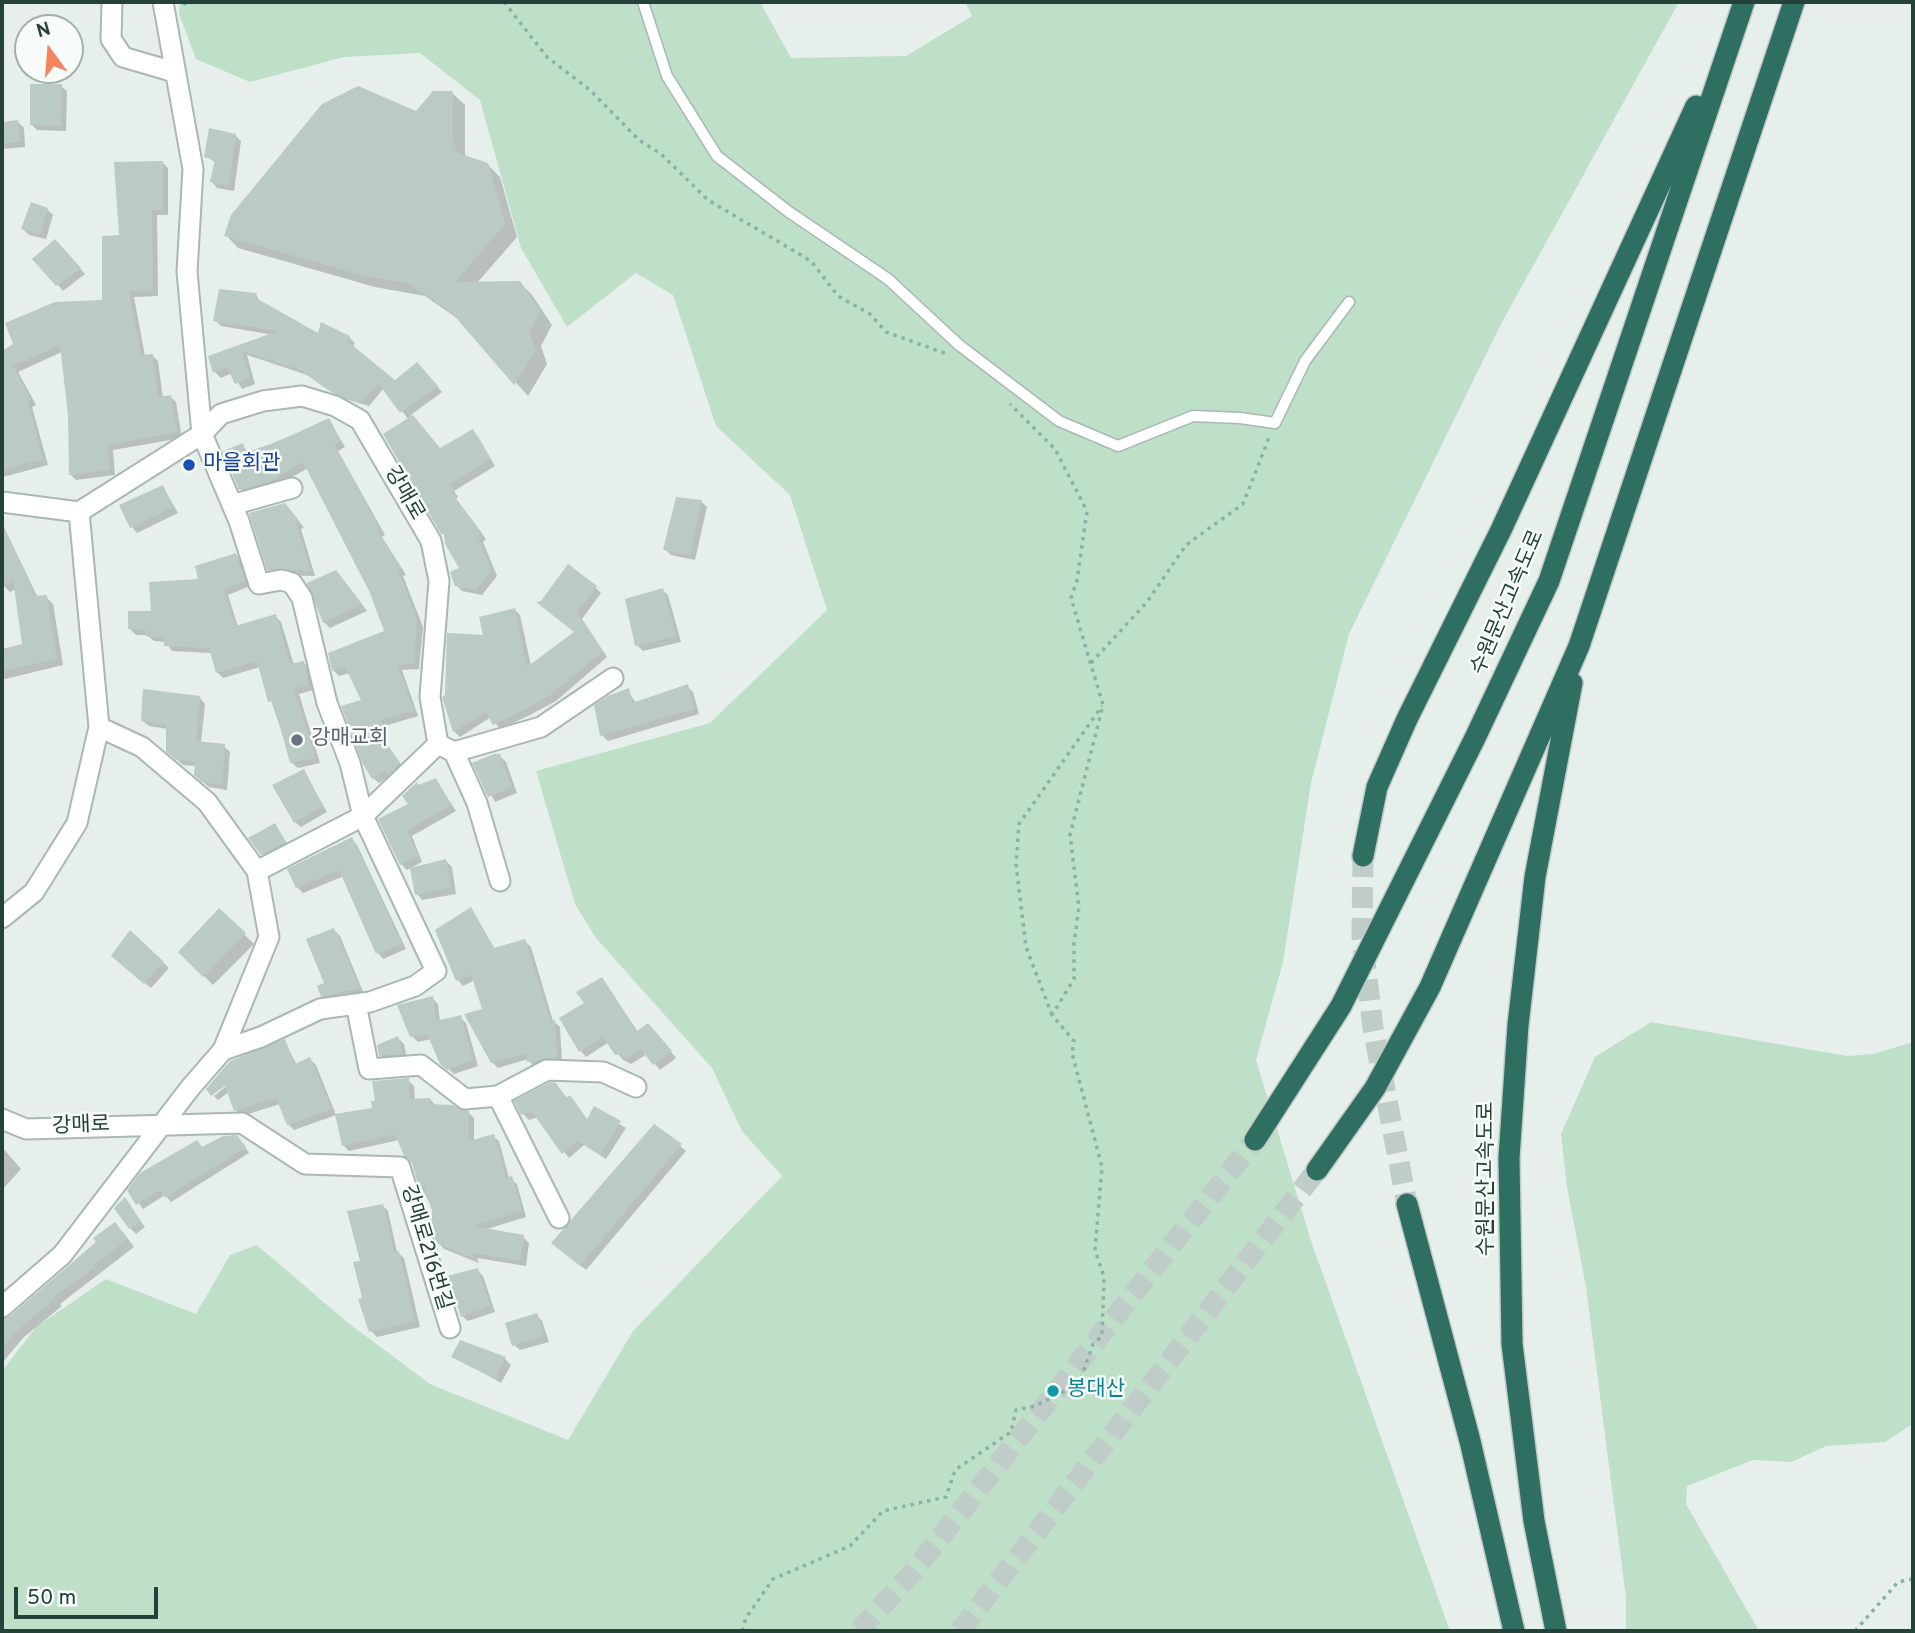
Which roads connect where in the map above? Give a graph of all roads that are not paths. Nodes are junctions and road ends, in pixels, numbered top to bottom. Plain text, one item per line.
1 (112, 2) edge
2 (643, 2) edge
3 (1794, 2) edge
4 (163, 4) edge
5 (1743, 5) edge
6 (174, 72) junction
7 (1349, 302) dead end
8 (202, 434) junction
9 (292, 488) dead end
10 (2, 502) edge
11 (232, 505) junction
12 (79, 512) junction
13 (1579, 646) junction
14 (613, 678) dead end
15 (99, 727) junction
16 (446, 748) junction
17 (363, 816) junction
18 (1363, 856) tunnel mouth
19 (257, 871) junction
20 (500, 881) dead end
21 (2, 918) edge
22 (356, 1004) junction
23 (223, 1050) junction
24 (636, 1087) dead end
25 (498, 1097) junction
26 (2, 1119) edge
27 (162, 1124) junction
28 (1255, 1140) tunnel mouth
29 (1317, 1170) tunnel mouth
30 (1407, 1204) tunnel mouth
31 (559, 1218) dead end
32 (2, 1307) edge
33 (450, 1328) dead end
34 (1514, 1631) edge
35 (1556, 1631) edge

1 - 6 street
2 - 7 lane
3 - 13 highway, 수원문산고속도로
4 - 6 street
5 - 18 highway, 수원문산고속도로
5 - 28 highway, 수원문산고속도로
6 - 8 street
8 - 11 street
8 - 12 street, 강매로
8 - 16 street, 강매로
9 - 11 street
10 - 12 street
11 - 17 street
12 - 15 street
13 - 29 highway, 수원문산고속도로
13 - 35 highway, 수원문산고속도로
14 - 16 street
15 - 19 street
15 - 21 street
16 - 17 street
16 - 20 street
17 - 19 street
17 - 22 street
19 - 23 street
22 - 23 street
22 - 25 street
23 - 27 street
24 - 25 street
25 - 31 street
26 - 27 street, 강매로
27 - 32 street
27 - 33 street, 강매로216번길
30 - 34 highway

